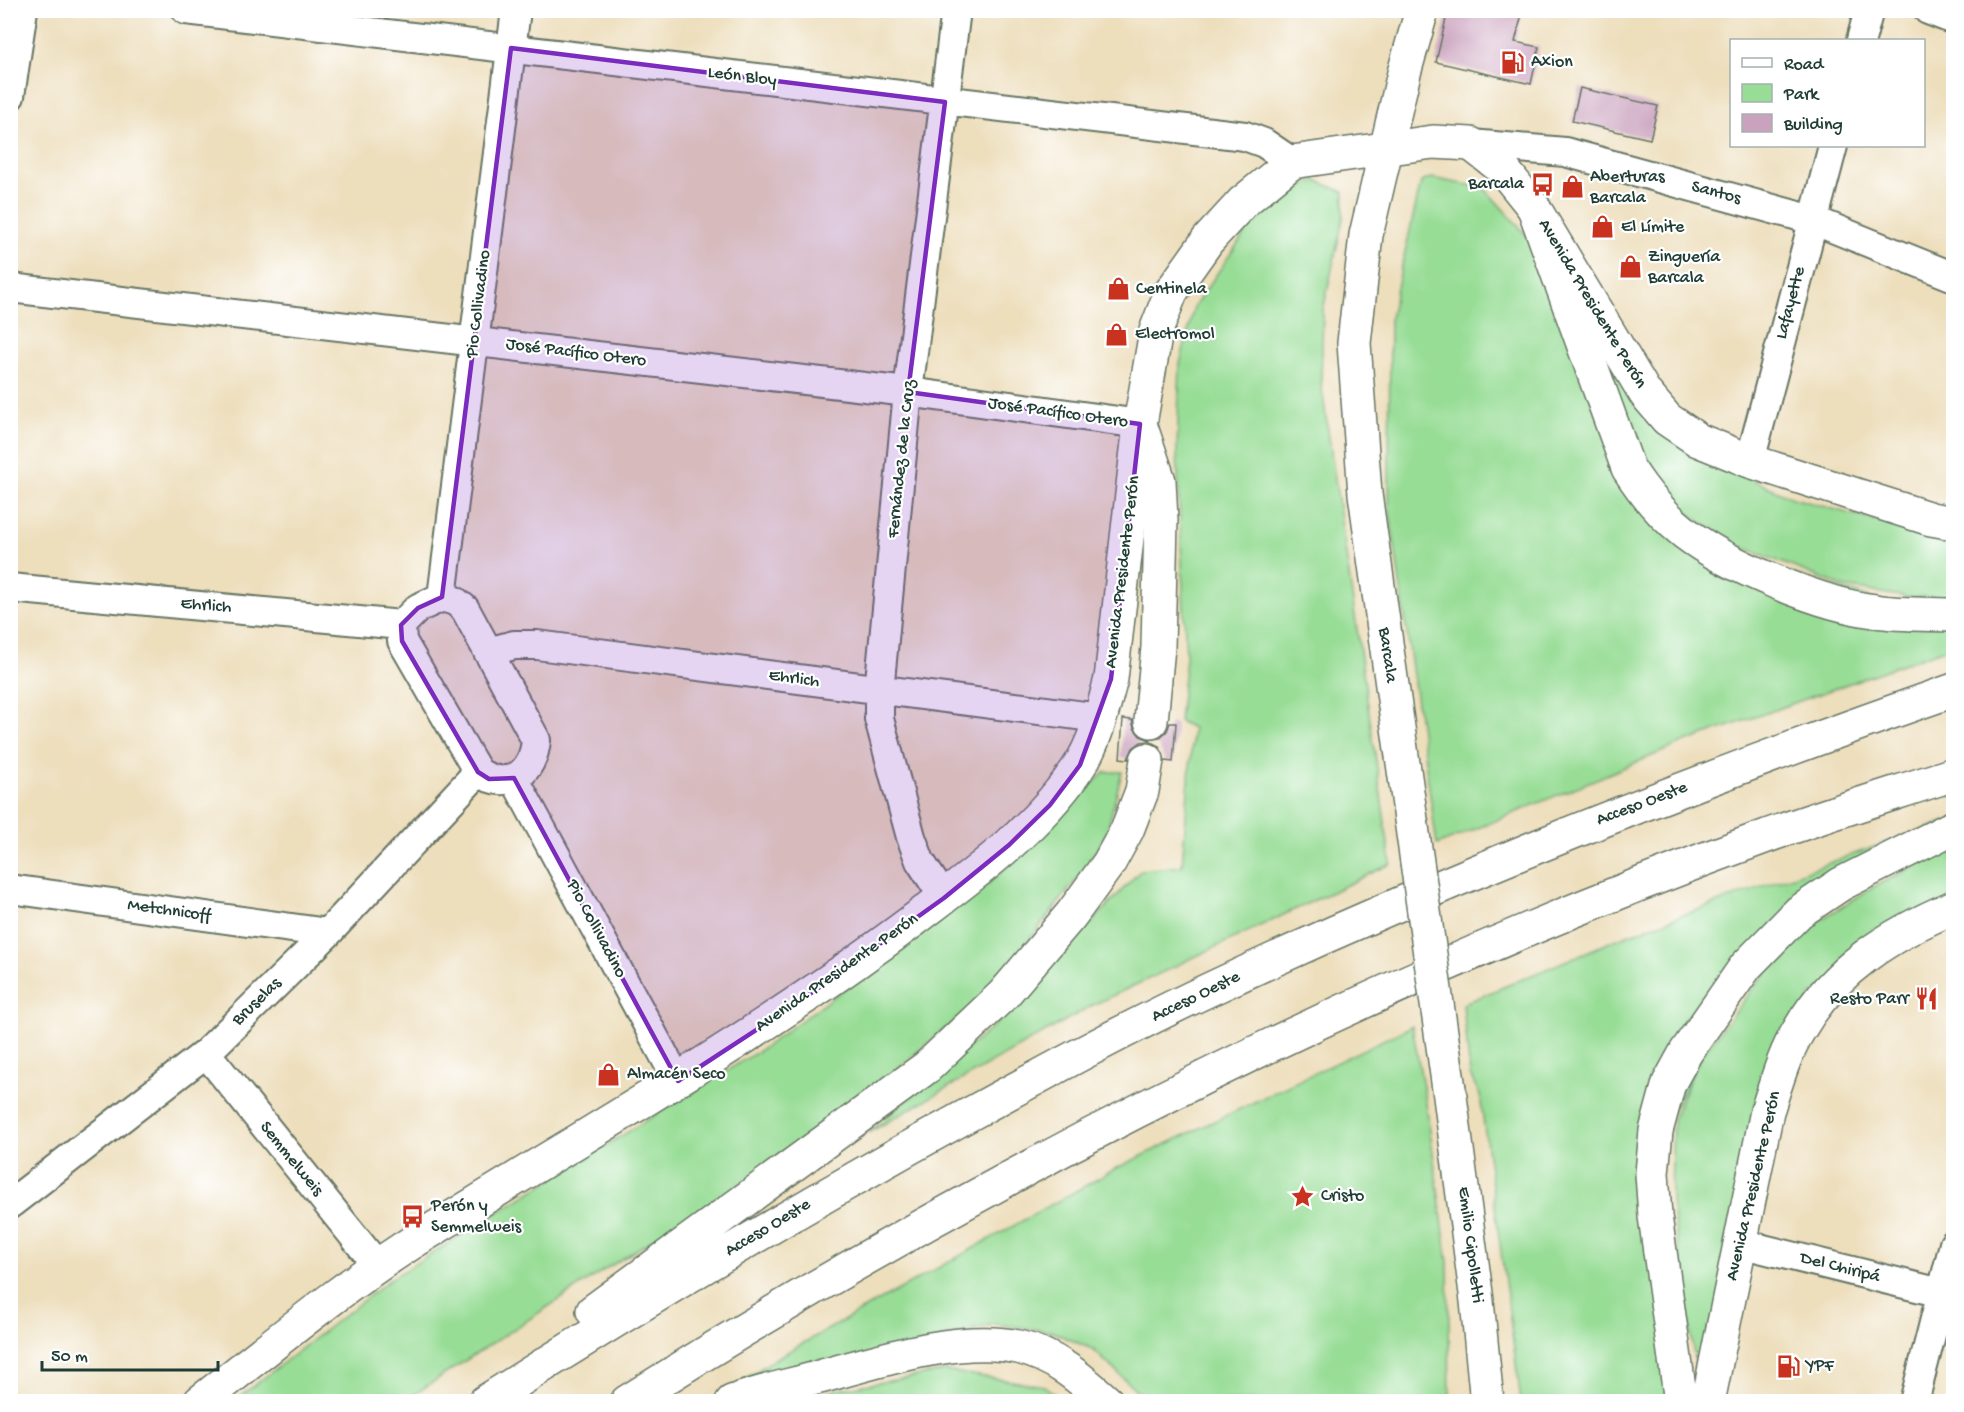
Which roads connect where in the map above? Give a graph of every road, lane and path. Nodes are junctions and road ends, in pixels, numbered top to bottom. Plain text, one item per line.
1 (23, 10) edge
2 (186, 10) edge
3 (516, 10) edge
4 (956, 10) edge
5 (1422, 10) edge
6 (1869, 10) edge
7 (1928, 10) edge
8 (1953, 20) edge
9 (1861, 39) edge
10 (511, 48) junction
11 (10, 96) edge
12 (945, 102) junction
13 (1471, 144) junction
14 (1833, 147) edge
15 (1388, 148) junction
16 (1292, 162) junction
17 (1534, 208) junction
18 (1813, 220) junction
19 (1953, 277) edge
20 (10, 288) edge
21 (474, 342) junction
22 (908, 392) junction
23 (1140, 424) junction
24 (1750, 461) junction
25 (1953, 523) edge
26 (10, 588) edge
27 (442, 597) junction
28 (1953, 615) edge
29 (401, 625) junction
30 (488, 652) junction
31 (1953, 690) edge
32 (879, 691) junction
33 (1100, 718) junction
34 (1151, 721) dead end
35 (1147, 760) dead end
36 (478, 772) junction
37 (1953, 774) edge
38 (514, 778) junction
39 (1953, 827) edge
40 (10, 889) edge
41 (944, 898) junction
42 (1953, 907) edge
43 (328, 933) junction
44 (206, 1053) junction
45 (678, 1081) junction
46 (1449, 1089) joint
47 (10, 1204) edge
48 (1739, 1244) junction
49 (1953, 1244) edge
50 (377, 1265) junction
51 (1941, 1293) junction
52 (200, 1401) edge
53 (470, 1401) edge
54 (486, 1401) edge
55 (627, 1401) edge
56 (732, 1401) edge
57 (1107, 1401) edge
58 (1487, 1401) edge
59 (1681, 1401) edge
60 (1708, 1401) edge
61 (1914, 1401) edge

1 - 11 street
2 - 10 street, León Bloy
3 - 10 street, Pio Collivadino
4 - 12 street, Fernández de la Cruz
5 - 15 main road, Barcala
6 - 9 street
7 - 8 street
10 - 12 street, León Bloy
10 - 21 street, Pio Collivadino
12 - 16 street, León Bloy
12 - 22 street, Fernández de la Cruz
13 - 15 main road
13 - 17 main road, Avenida Presidente Perón
13 - 18 street, Santos
14 - 18 street, Lafayette
15 - 16 main road
15 - 46 main road, Barcala, bridge
16 - 23 main road, Avenida Presidente Perón
17 - 24 main road, Avenida Presidente Perón
17 - 28 main road
18 - 19 street, Santos
18 - 24 street, Lafayette
20 - 21 street, José Pacífico Otero
21 - 22 street, José Pacífico Otero
21 - 27 street, Pio Collivadino
22 - 23 street, José Pacífico Otero
22 - 32 street, Fernández de la Cruz
23 - 33 main road, Avenida Presidente Perón
23 - 34 main road
24 - 25 main road, Avenida Presidente Perón
26 - 29 street, Ehrlich
27 - 29 street
27 - 30 street
29 - 36 street
30 - 32 street, Ehrlich
30 - 38 street
31 - 54 main road, Acceso Oeste
32 - 33 street, Ehrlich
32 - 41 street, Fernández de la Cruz
33 - 41 main road, Avenida Presidente Perón
35 - 53 main road
36 - 38 street
36 - 43 street, Bruselas
37 - 55 main road
38 - 45 street, Pio Collivadino
39 - 59 main road
40 - 43 street, Metchnicoff
41 - 45 main road, Avenida Presidente Perón
42 - 48 main road, Avenida Presidente Perón
43 - 44 street, Bruselas
44 - 47 street, Bruselas
44 - 50 street, Semmelweis
45 - 50 main road, Avenida Presidente Perón
46 - 58 main road, Emilio Cipolletti
48 - 51 street, Del Chiripá
48 - 60 main road, Avenida Presidente Perón
49 - 51 street
50 - 52 main road, Avenida Presidente Perón
51 - 61 street
56 - 57 main road

